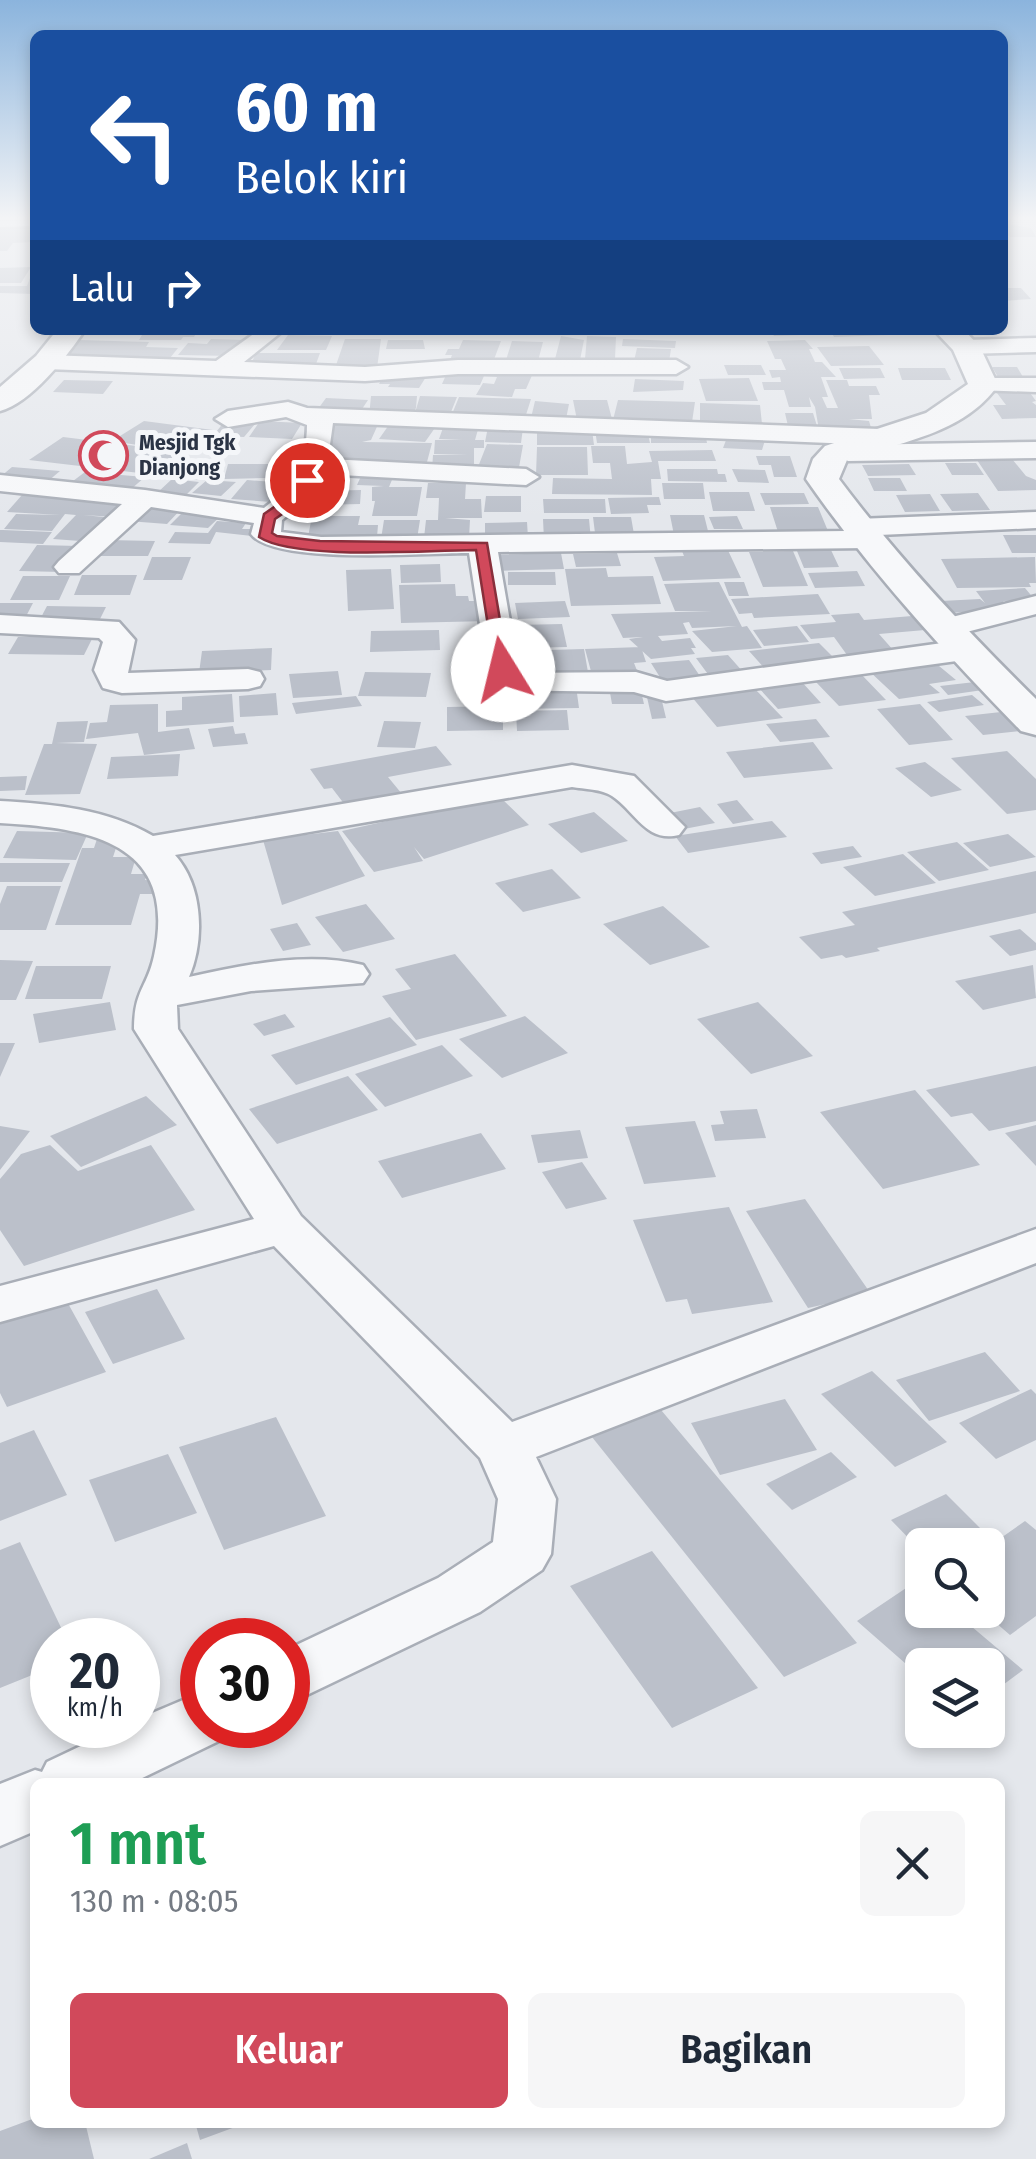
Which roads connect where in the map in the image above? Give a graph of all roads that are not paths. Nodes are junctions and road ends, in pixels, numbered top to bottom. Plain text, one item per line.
1 (68, 335) edge
2 (265, 335) edge
3 (957, 339) edge
4 (1036, 345) edge
5 (46, 362) junction
6 (224, 366) junction
7 (676, 367) dead end
8 (294, 371) junction
9 (983, 386) junction
10 (1036, 386) edge
11 (0, 402) edge
12 (298, 412) junction
13 (228, 419) dead end
14 (528, 422) junction
15 (879, 437) junction
16 (1036, 450) edge
17 (836, 453) junction
18 (312, 466) junction
19 (526, 477) junction
20 (0, 483) edge
21 (145, 498) junction
22 (269, 517) junction
23 (1036, 520) edge
24 (863, 533) junction
25 (534, 545) junction
26 (482, 546) junction
27 (68, 567) dead end
28 (1036, 605) edge
29 (0, 624) edge
30 (956, 639) junction
31 (248, 679) dead end
32 (1036, 722) edge
33 (0, 812) edge
34 (666, 827) dead end
35 (152, 848) junction
36 (348, 974) dead end
37 (157, 997) junction
38 (284, 1226) junction
39 (1036, 1245) edge
40 (0, 1304) edge
41 (503, 1447) junction
42 (310, 1667) edge
43 (180, 1729) edge
44 (78, 1778) edge
45 (30, 1802) edge
46 (0, 1816) edge

1 - 5 street
2 - 6 street
3 - 4 street
3 - 9 street
5 - 6 street
5 - 11 street
6 - 8 street
7 - 8 street
8 - 12 street
9 - 10 street
9 - 15 street
12 - 13 street
12 - 14 street
12 - 18 street
14 - 15 street
14 - 19 street
15 - 17 street
16 - 17 street
17 - 24 street
18 - 19 street
18 - 22 street
19 - 25 street
20 - 21 street
21 - 22 street
21 - 27 street
22 - 26 street
23 - 24 street
24 - 25 street
24 - 30 street
25 - 26 street
26 - 30 street
28 - 30 street
29 - 31 street
30 - 32 street
33 - 35 street
34 - 35 street
35 - 37 street
36 - 37 street
37 - 38 street
38 - 40 street
38 - 41 street
39 - 41 street
41 - 42 street
43 - 44 street
45 - 46 street

